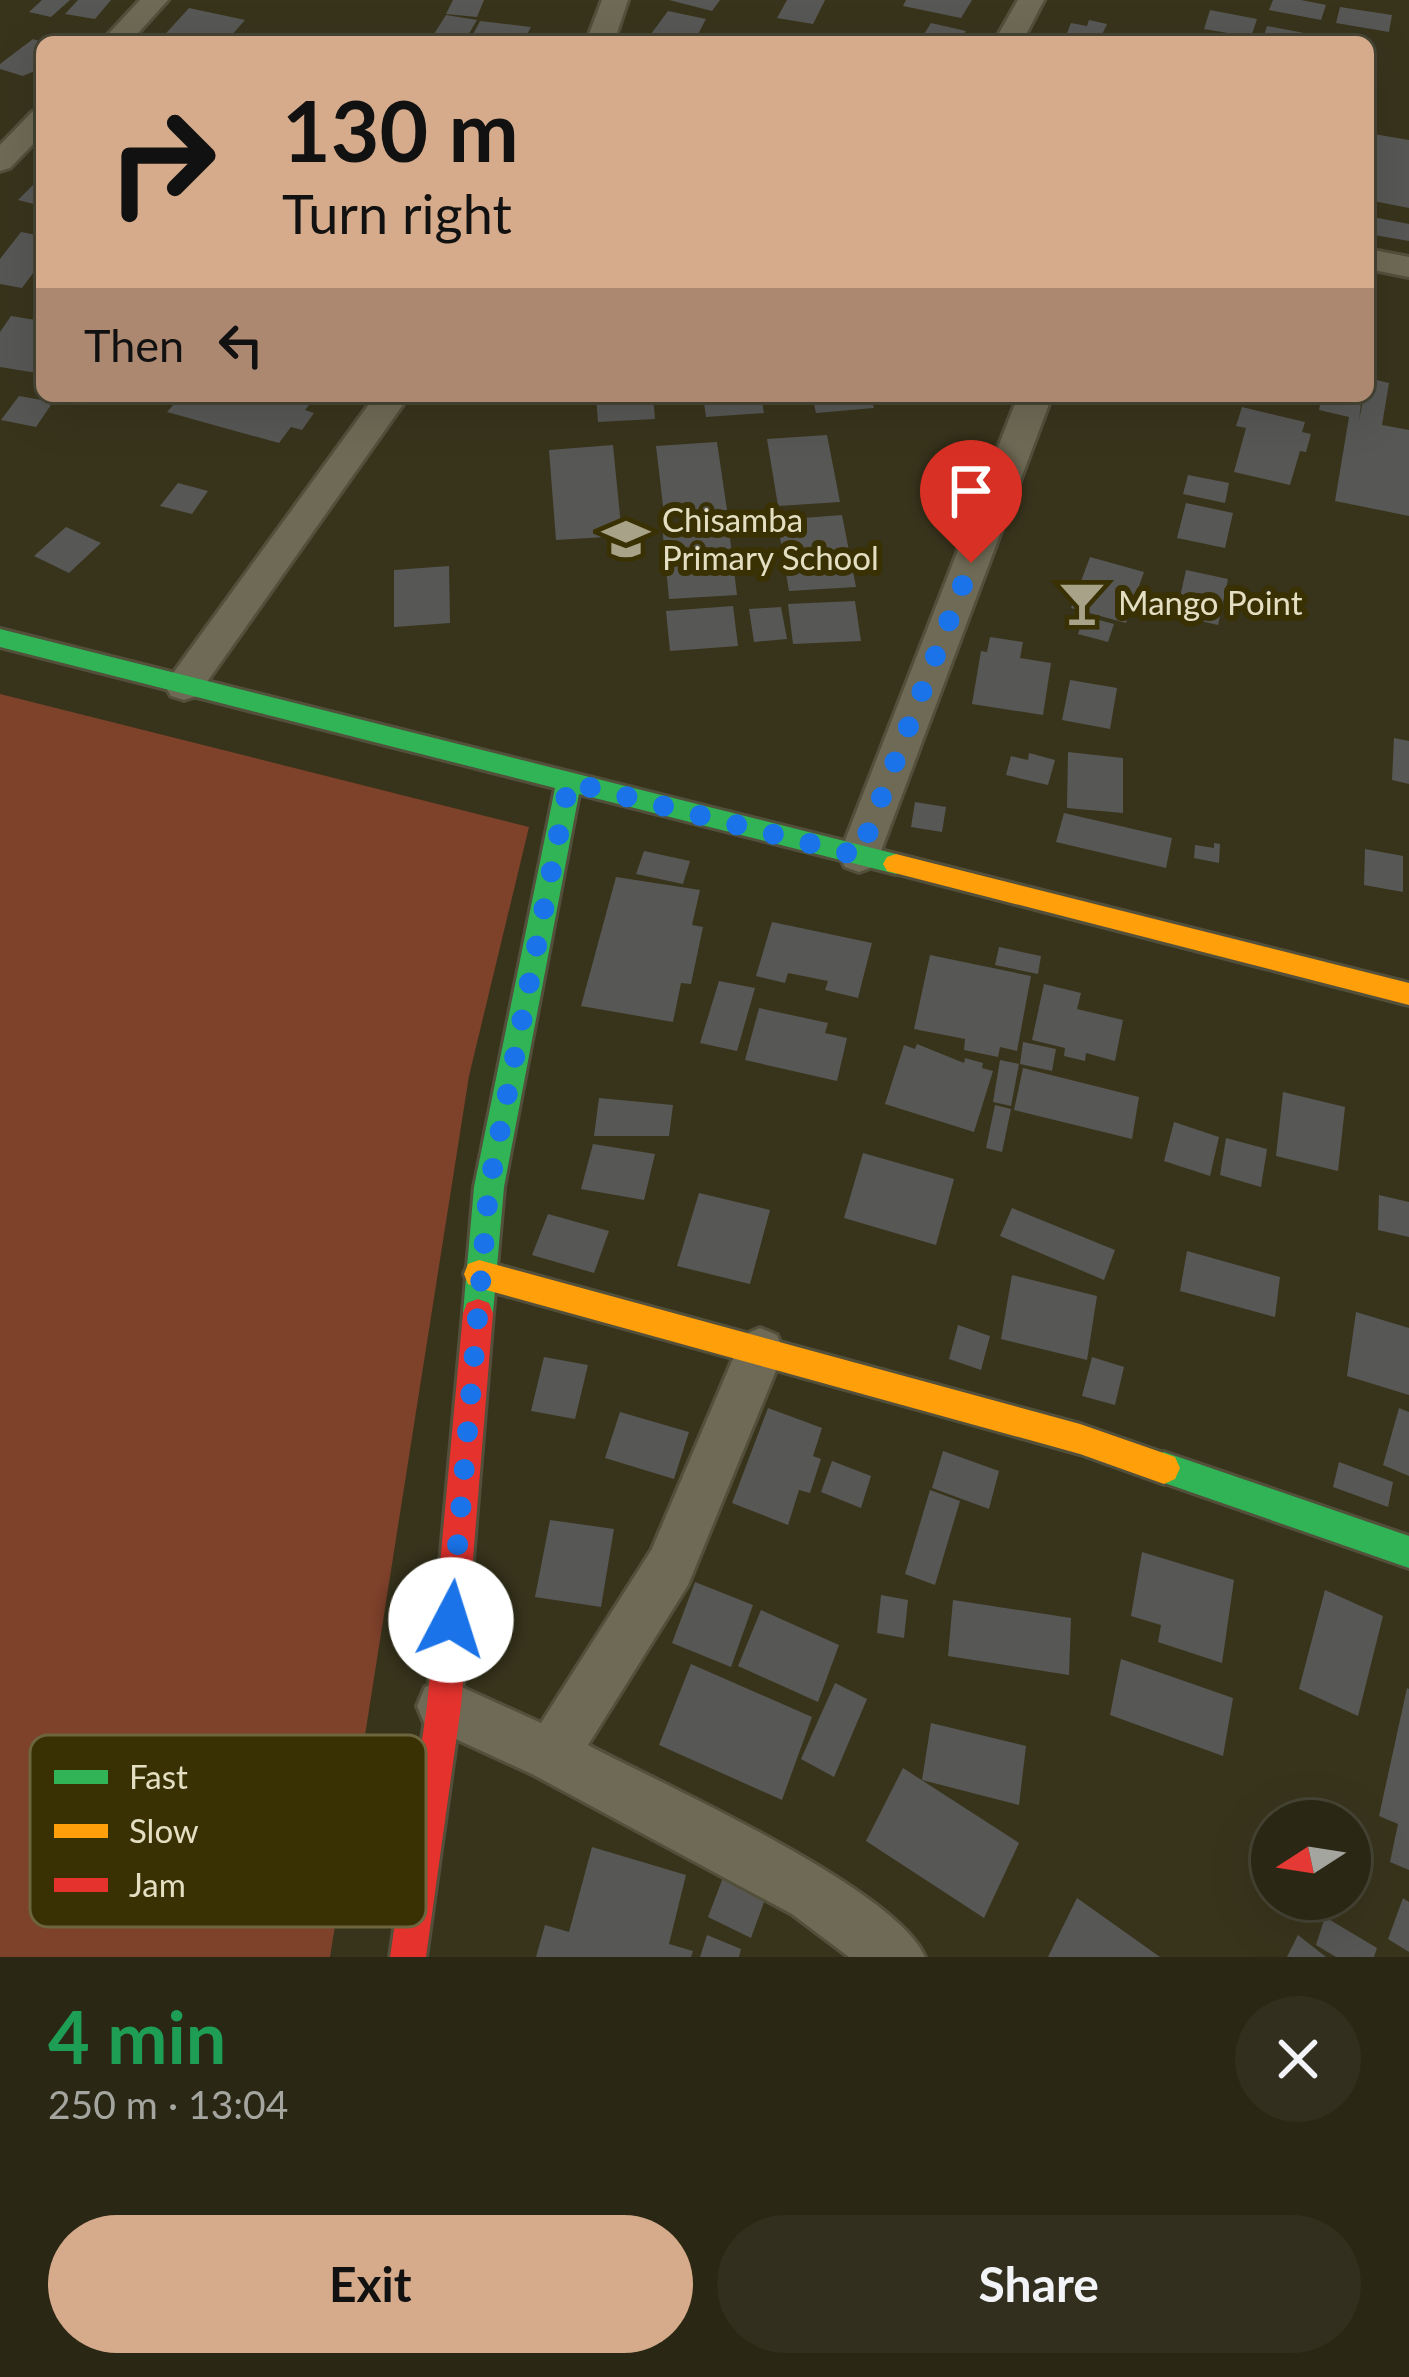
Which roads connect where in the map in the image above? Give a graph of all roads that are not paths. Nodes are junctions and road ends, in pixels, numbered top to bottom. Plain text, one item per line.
1 (155, 0) edge
2 (615, 0) edge
3 (1031, 0) edge
4 (121, 36) edge
5 (602, 36) edge
6 (1011, 36) edge
7 (36, 124) edge
8 (0, 162) edge
9 (1374, 260) edge
10 (1409, 266) edge
11 (388, 402) edge
12 (1033, 402) edge
13 (0, 638) edge
14 (184, 686) junction
15 (569, 782) junction
16 (859, 856) junction
17 (1409, 994) edge
18 (479, 1274) junction
19 (760, 1351) junction
20 (1409, 1552) edge
21 (444, 1706) junction
22 (551, 1755) junction
23 (426, 1832) edge
24 (412, 1927) edge
25 (408, 1957) edge
26 (896, 1957) edge

1 - 4 street
2 - 5 street
3 - 6 street
7 - 8 street
9 - 10 street
11 - 14 street
12 - 16 street
13 - 14 street
14 - 15 street
15 - 16 street
15 - 18 street
16 - 17 street
18 - 19 street
18 - 21 street
19 - 20 street
19 - 22 street
21 - 22 street
21 - 23 street
22 - 26 street
24 - 25 street

